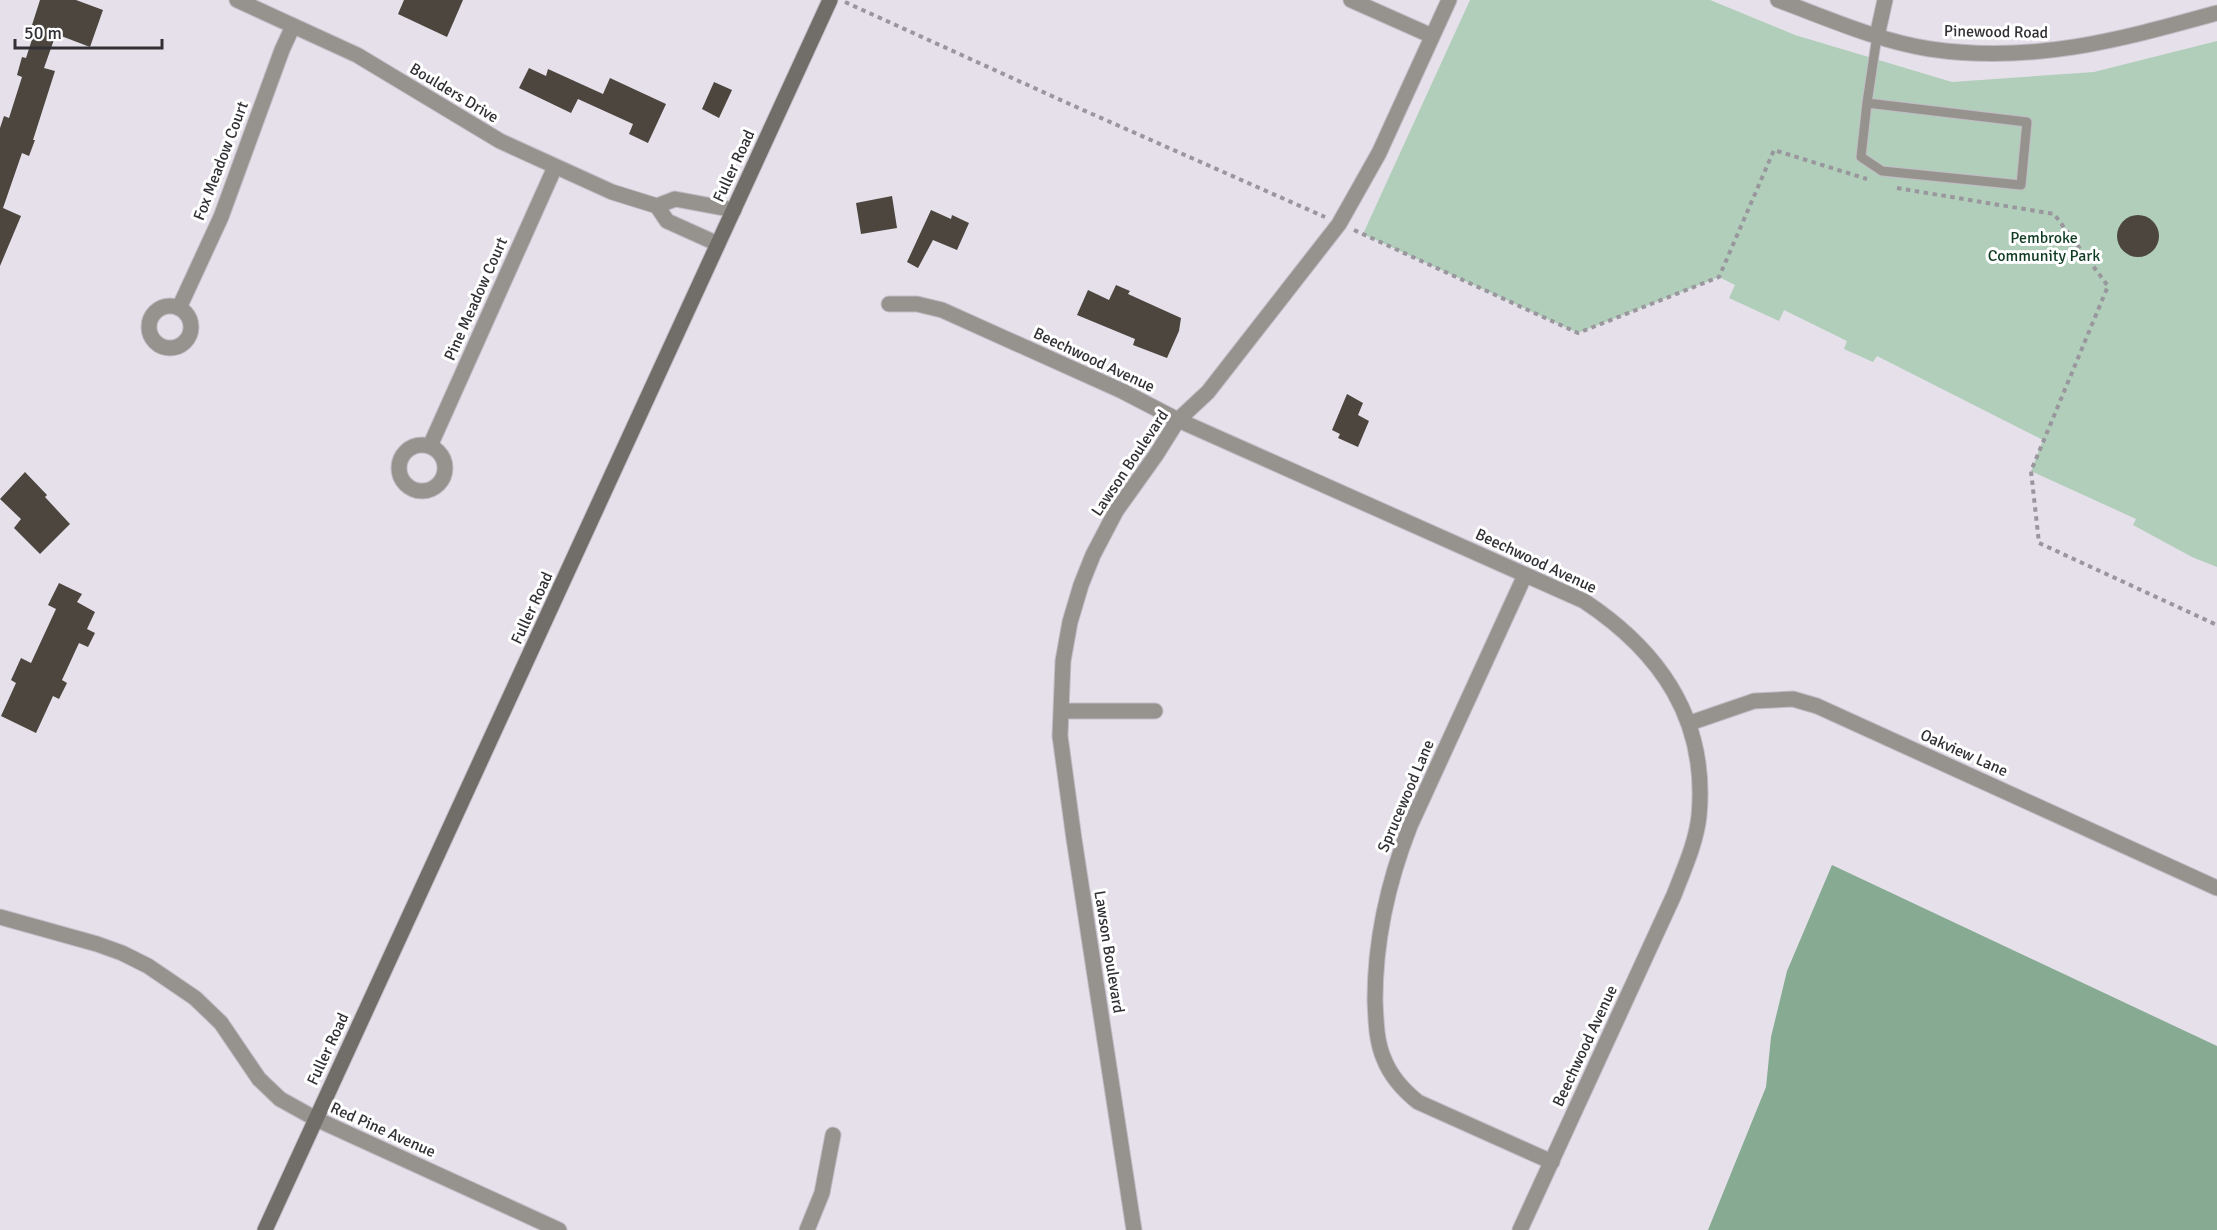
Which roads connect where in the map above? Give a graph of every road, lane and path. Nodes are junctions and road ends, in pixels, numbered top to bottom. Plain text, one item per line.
1 (237, 0) edge
2 (830, 0) edge
3 (841, 0) edge
4 (1352, 0) edge
5 (1449, 0) edge
6 (1778, 0) edge
7 (1885, 0) edge
8 (2217, 13) edge
9 (293, 26) junction
10 (1432, 36) junction
11 (1877, 36) junction
12 (1867, 103) junction
13 (555, 167) junction
14 (1871, 180) dead end
15 (1893, 187) dead end
16 (657, 206) junction
17 (734, 210) junction
18 (1339, 224) junction
19 (718, 244) junction
20 (889, 304) dead end
21 (179, 308) dead end
22 (1178, 420) junction
23 (430, 446) dead end
24 (1525, 575) junction
25 (2217, 625) edge
26 (1062, 711) junction
27 (1155, 711) dead end
28 (1690, 723) junction
29 (2217, 888) edge
30 (0, 917) edge
31 (316, 1119) junction
32 (833, 1135) dead end
33 (1552, 1162) junction
34 (265, 1230) edge
35 (559, 1230) edge
36 (807, 1230) edge
37 (1134, 1230) edge
38 (1520, 1230) edge

1 - 9 street, Boulders Drive
2 - 17 street, Fuller Road
3 - 18 path
4 - 10 street
5 - 10 street, Lawson Boulevard
6 - 11 street, Pinewood Road
7 - 11 street
8 - 11 street, Pinewood Road
9 - 13 street, Boulders Drive
9 - 21 street, Fox Meadow Court
10 - 18 street, Lawson Boulevard
11 - 12 lane
12 - 12 lane
13 - 16 street, Boulders Drive
13 - 23 street, Pine Meadow Court
14 - 18 path
15 - 25 path
16 - 17 street, Boulders Drive
16 - 19 street, Boulders Drive
17 - 19 street, Fuller Road
18 - 22 street, Lawson Boulevard
19 - 31 street, Fuller Road
20 - 22 street, Beechwood Avenue
22 - 24 street, Beechwood Avenue
22 - 26 street, Lawson Boulevard
24 - 28 street, Beechwood Avenue
24 - 33 street, Sprucewood Lane
26 - 27 street
26 - 37 street, Lawson Boulevard
28 - 29 street, Oakview Lane
28 - 33 street, Beechwood Avenue
30 - 31 street, Red Pine Avenue
31 - 34 street, Fuller Road
31 - 35 street, Red Pine Avenue
32 - 36 street
33 - 38 street, Beechwood Avenue

